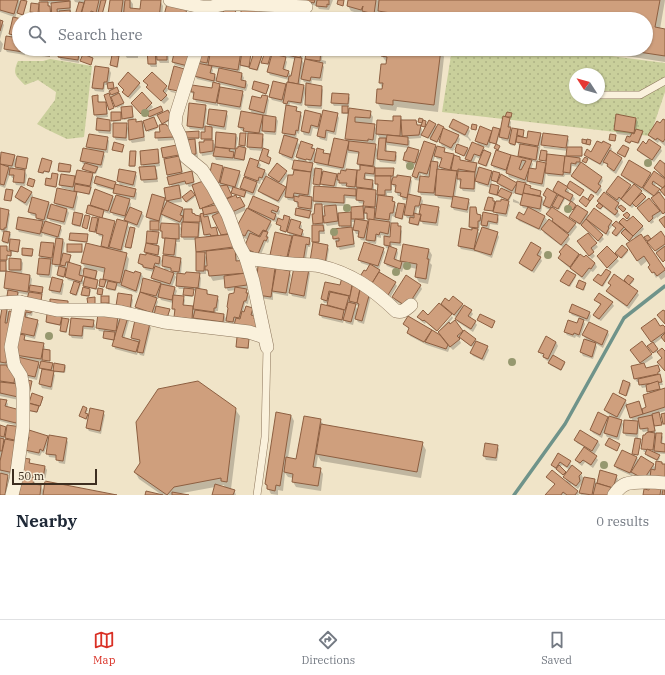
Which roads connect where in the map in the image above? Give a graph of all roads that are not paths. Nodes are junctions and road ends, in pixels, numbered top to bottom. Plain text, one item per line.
1 (170, 0) edge
2 (306, 7) dead end
3 (199, 12) edge
4 (203, 12) edge
5 (195, 56) edge
6 (665, 81) edge
7 (605, 95) edge
8 (246, 258) junction
9 (20, 302) junction
10 (0, 303) edge
11 (411, 304) dead end
12 (266, 342) junction
13 (665, 483) edge
14 (12, 495) edge
15 (257, 495) edge
16 (614, 495) edge

1 - 3 street
2 - 4 street
5 - 8 street
6 - 7 lane
8 - 11 street
8 - 12 street
9 - 10 street
9 - 12 street
9 - 14 street
12 - 15 lane
13 - 16 street

